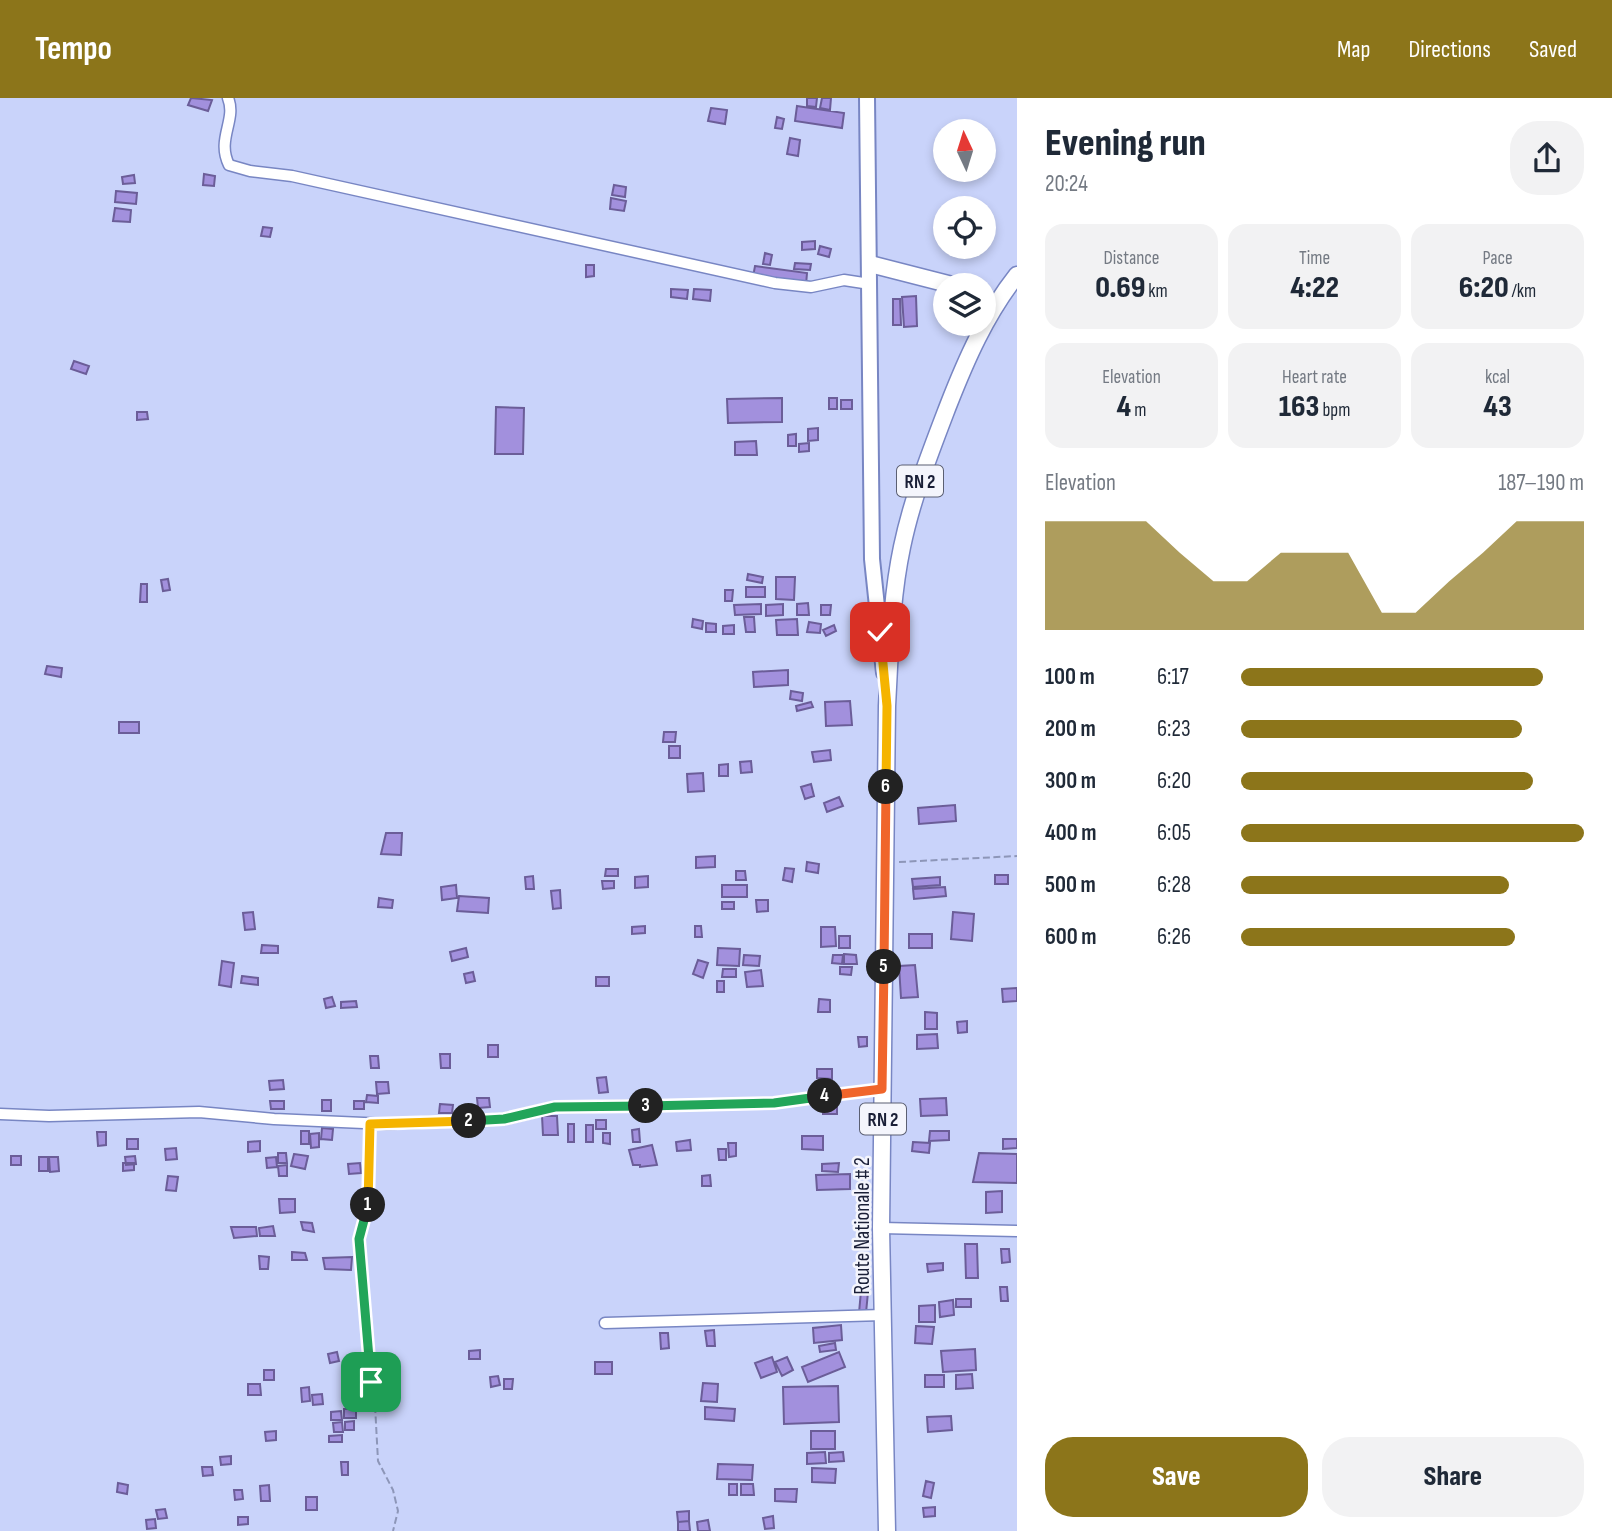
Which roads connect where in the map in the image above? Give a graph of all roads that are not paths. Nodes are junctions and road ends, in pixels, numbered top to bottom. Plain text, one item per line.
1 (228, 98) edge
2 (867, 98) edge
3 (870, 264) junction
4 (1017, 275) edge
5 (933, 280) edge
6 (870, 284) junction
7 (996, 291) edge
8 (975, 336) edge
9 (887, 706) junction
10 (634, 1106) road end
11 (0, 1114) edge
12 (881, 1228) junction
13 (1017, 1231) edge
14 (883, 1315) junction
15 (605, 1323) dead end
16 (887, 1531) edge

1 - 6 street
2 - 3 main road
3 - 5 main road
3 - 6 main road
4 - 7 main road, Route Nationale # 2 / RN 2
6 - 9 main road
8 - 9 main road, Route Nationale # 2 / RN 2
9 - 12 main road, Route Nationale # 2 / RN 2
10 - 11 street
12 - 13 street
12 - 14 main road, Route Nationale # 2 / RN 2
14 - 15 street
14 - 16 main road, Route Nationale # 2 / RN 2

